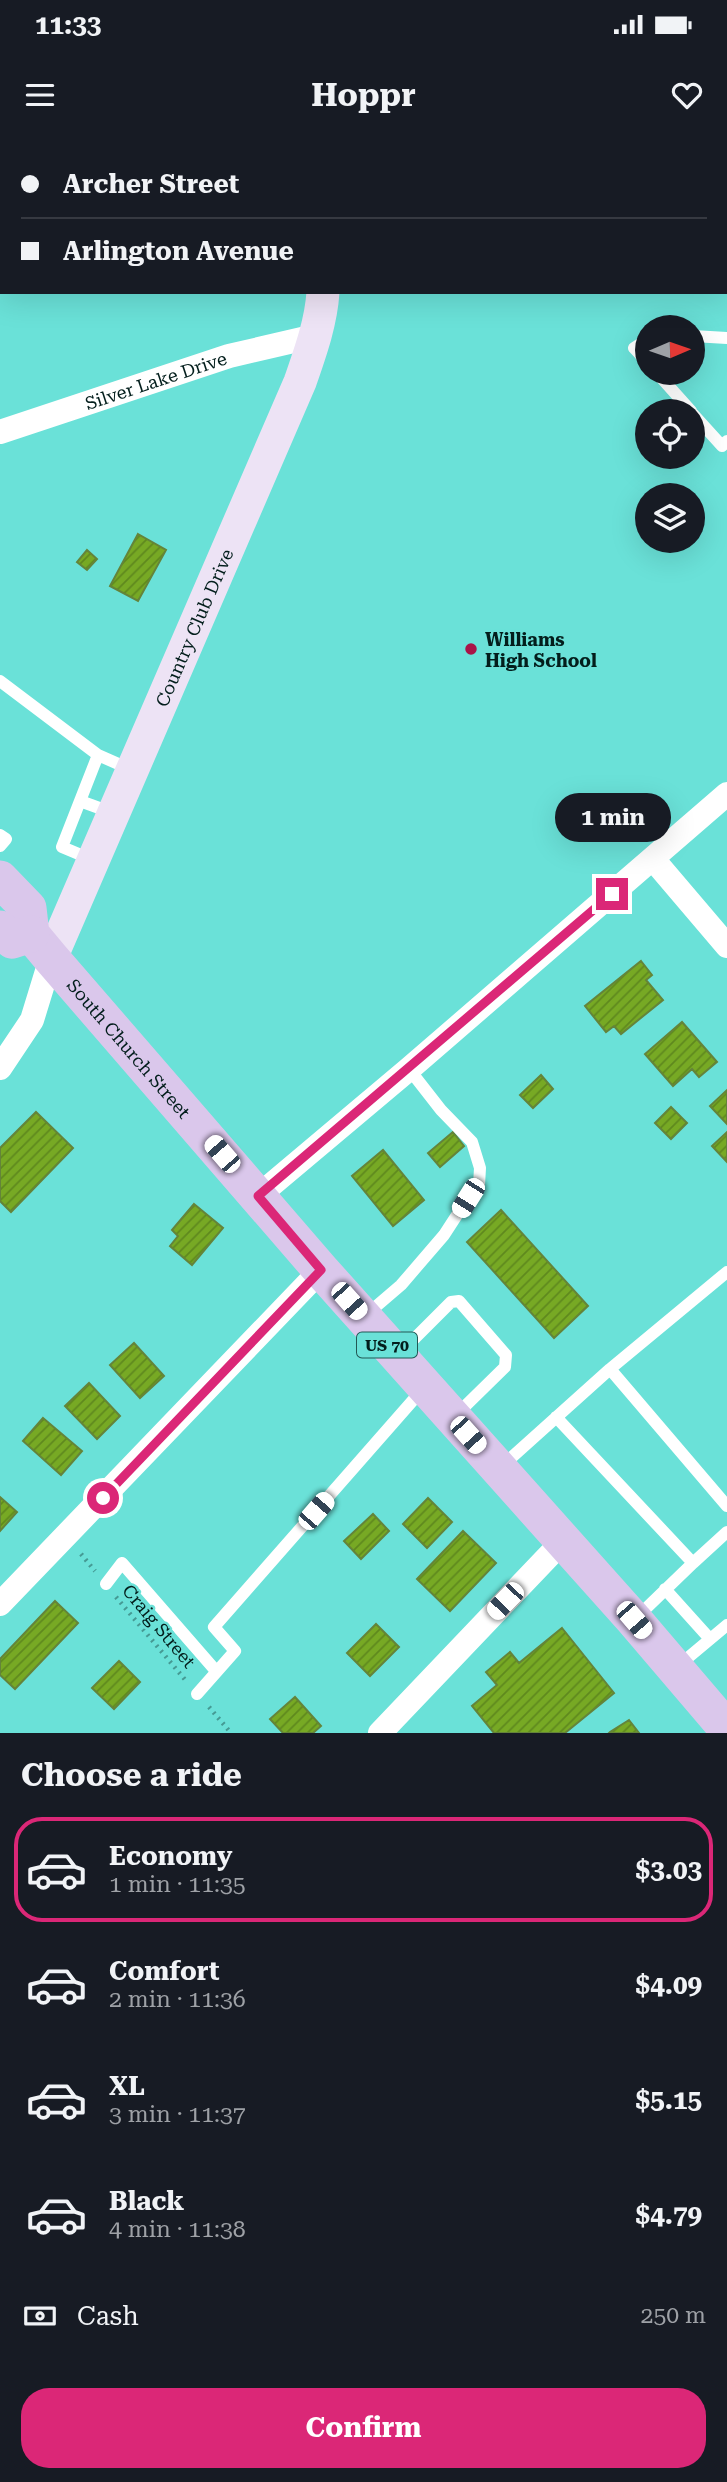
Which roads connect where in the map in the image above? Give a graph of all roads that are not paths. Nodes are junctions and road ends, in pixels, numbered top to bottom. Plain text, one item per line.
1 (323, 294) edge
2 (315, 336) junction
3 (705, 337) edge
4 (727, 338) edge
5 (668, 385) edge
6 (680, 399) edge
7 (705, 427) edge
8 (0, 432) edge
9 (727, 441) edge
10 (0, 681) edge
11 (98, 755) junction
12 (132, 770) junction
13 (727, 794) edge
14 (80, 801) junction
15 (113, 813) junction
16 (0, 835) edge
17 (0, 846) edge
18 (653, 859) junction
19 (93, 860) junction
20 (0, 879) edge
21 (27, 940) edge
22 (727, 946) edge
23 (0, 1068) edge
24 (409, 1069) junction
25 (258, 1196) junction
26 (321, 1270) junction
27 (727, 1272) edge
28 (363, 1317) junction
29 (398, 1356) junction
30 (610, 1369) junction
31 (425, 1387) junction
32 (556, 1417) junction
33 (453, 1418) junction
34 (499, 1469) junction
35 (727, 1506) edge
36 (727, 1532) edge
37 (563, 1541) junction
38 (693, 1563) junction
39 (106, 1584) road end
40 (665, 1589) junction
41 (0, 1604) edge
42 (634, 1620) junction
43 (727, 1625) edge
44 (710, 1639) junction
45 (675, 1668) junction
46 (216, 1671) junction
47 (197, 1694) road end
48 (727, 1729) edge
49 (380, 1733) edge

1 - 2 street, Country Club Drive
2 - 8 street, Silver Lake Drive
2 - 12 street, Country Club Drive
3 - 4 lane
5 - 6 lane
7 - 9 lane
10 - 11 lane
11 - 12 lane
11 - 14 lane
12 - 15 street, Country Club Drive
13 - 18 street
14 - 15 lane
14 - 19 lane
15 - 19 street, Country Club Drive
16 - 17 lane
18 - 22 street
18 - 24 street
19 - 21 street, Country Club Drive
20 - 21 main road, South Church Street / US 70
21 - 23 street
21 - 25 main road, South Church Street / US 70
24 - 25 street
24 - 28 lane
25 - 26 main road, South Church Street / US 70
26 - 28 main road, South Church Street / US 70
26 - 41 street
27 - 30 lane
28 - 29 main road, South Church Street / US 70
29 - 31 main road, South Church Street / US 70
29 - 33 lane
30 - 32 lane
30 - 35 lane
31 - 33 main road, South Church Street / US 70
31 - 46 lane
32 - 34 lane
32 - 38 lane
33 - 34 main road, South Church Street / US 70
34 - 37 main road, South Church Street / US 70
36 - 38 lane
37 - 42 main road, South Church Street / US 70
37 - 49 street
38 - 40 lane
39 - 46 lane
40 - 42 lane
40 - 44 lane
42 - 45 main road, South Church Street / US 70
43 - 44 lane
44 - 45 lane
45 - 48 main road, South Church Street / US 70
46 - 47 lane

